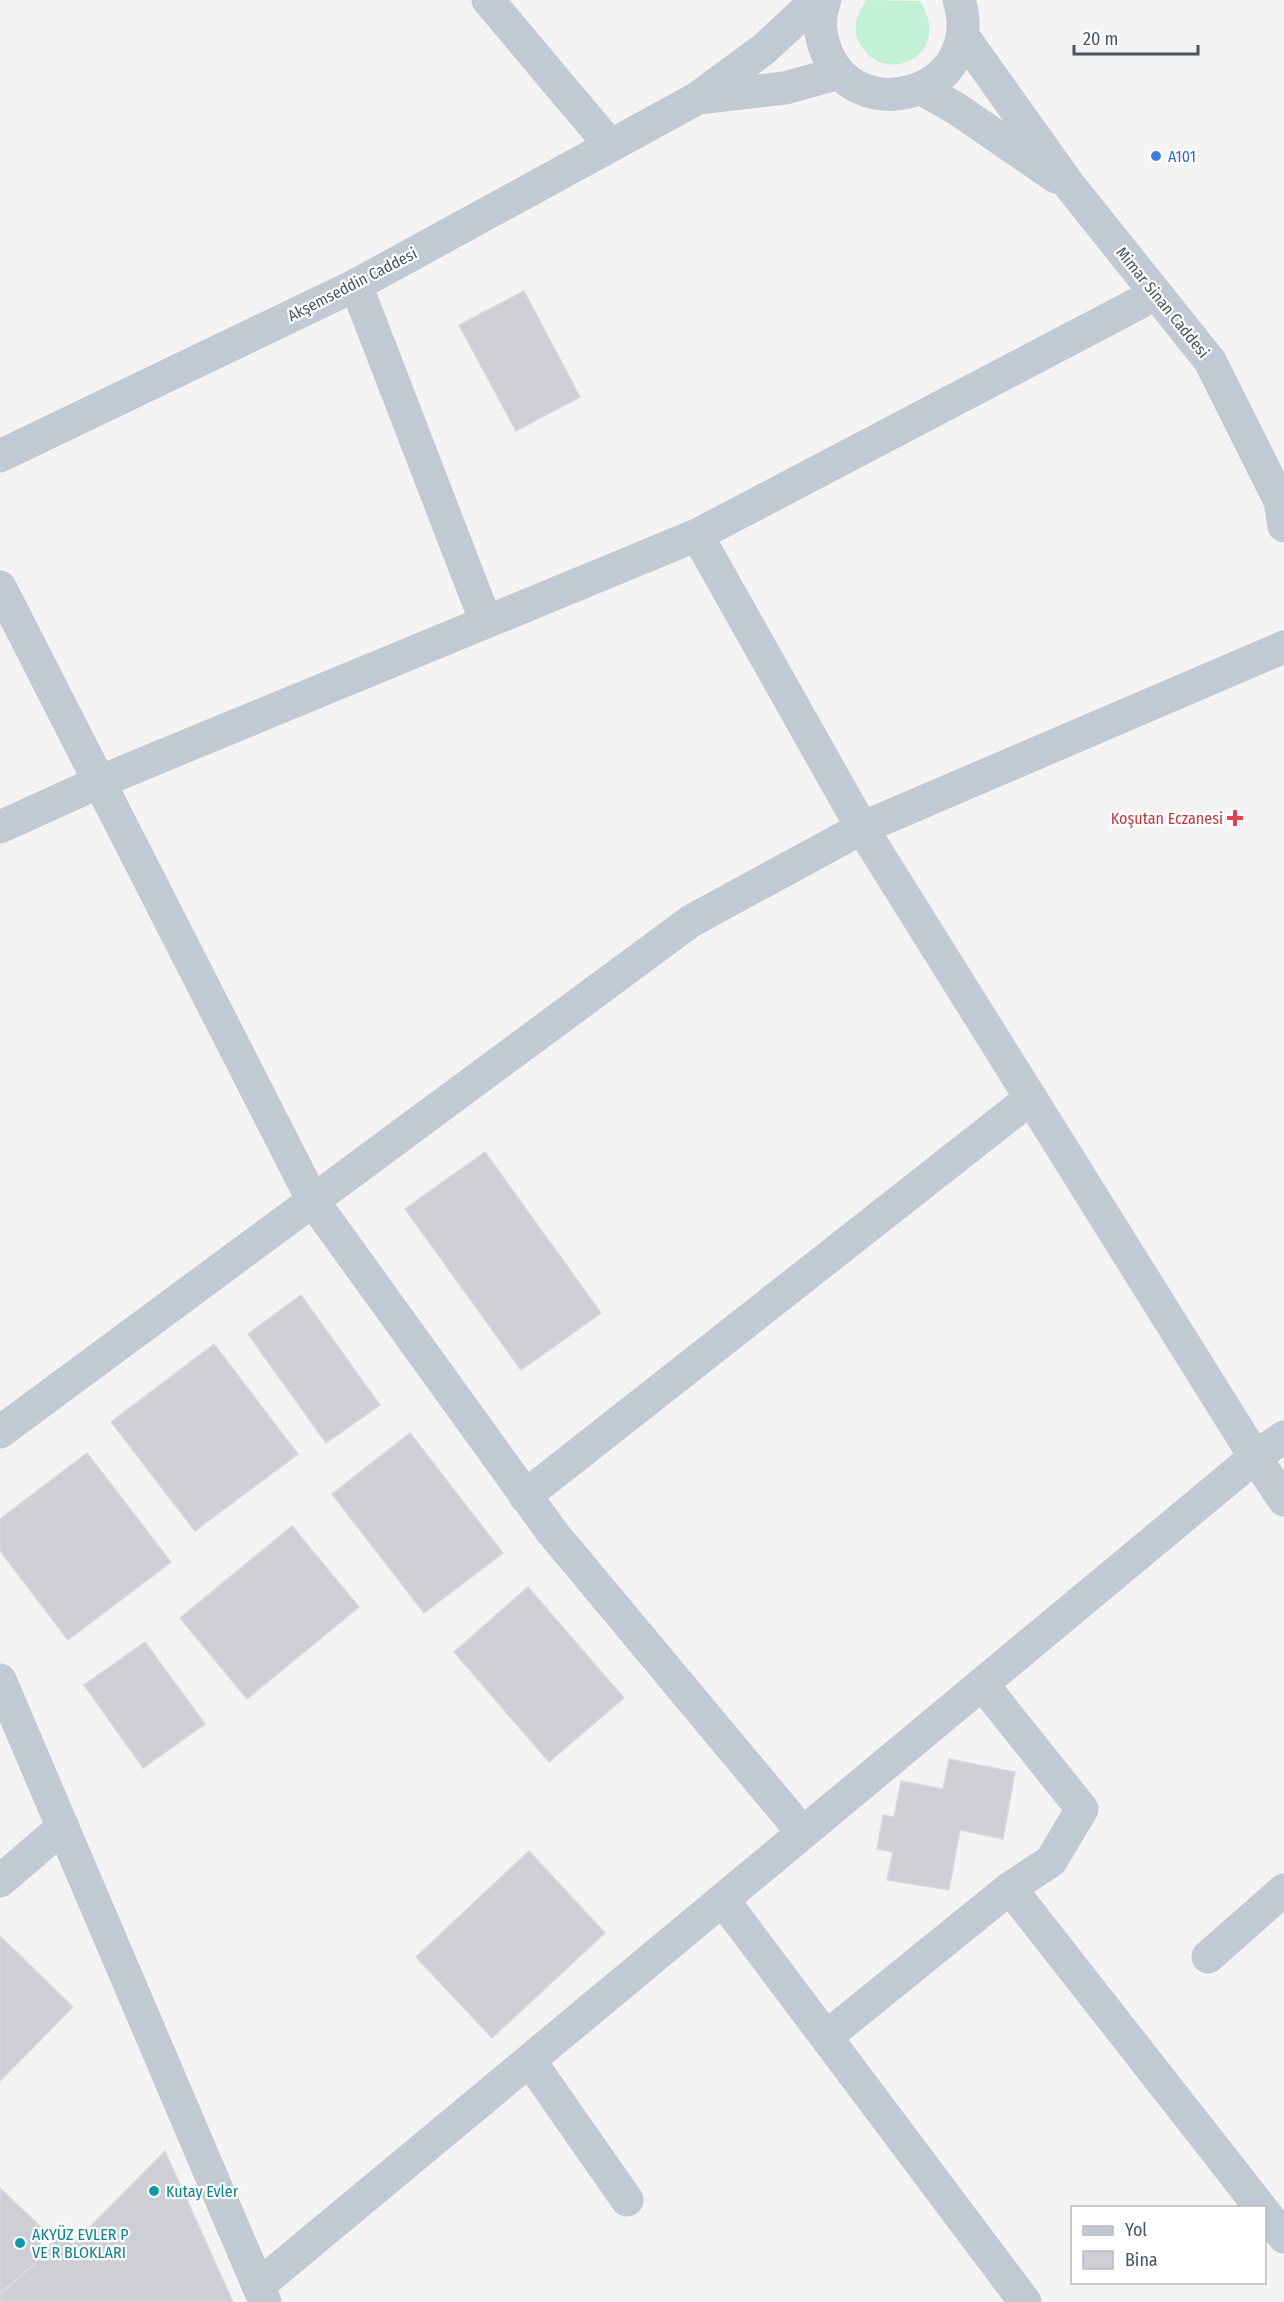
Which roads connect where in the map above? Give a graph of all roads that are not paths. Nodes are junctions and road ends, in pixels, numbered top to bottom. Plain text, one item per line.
1 (488, 0) edge
2 (817, 0) edge
3 (825, 0) edge
4 (959, 0) edge
5 (963, 36) junction
6 (839, 73) junction
7 (922, 89) junction
8 (696, 99) junction
9 (609, 144) junction
10 (1070, 186) junction
11 (356, 285) junction
12 (1156, 294) junction
13 (0, 456) edge
14 (1283, 501) edge
15 (697, 535) junction
16 (0, 587) edge
17 (486, 622) junction
18 (1284, 647) edge
19 (99, 782) junction
20 (0, 827) edge
21 (862, 828) junction
22 (1031, 1098) junction
23 (313, 1201) junction
24 (0, 1432) edge
25 (1284, 1437) edge
26 (1255, 1457) junction
27 (525, 1496) junction
28 (1284, 1500) edge
29 (0, 1680) edge
30 (983, 1685) junction
31 (63, 1827) junction
32 (803, 1833) junction
33 (0, 1881) edge
34 (1010, 1888) junction
35 (1284, 1890) edge
36 (723, 1900) junction
37 (1208, 1957) dead end
38 (826, 2037) junction
39 (530, 2061) junction
40 (627, 2200) dead end
41 (1259, 2206) edge
42 (1266, 2214) edge
43 (1284, 2237) edge
44 (262, 2294) edge
45 (1025, 2302) edge

1 - 9 street
2 - 8 street
3 - 6 street
4 - 5 street
5 - 7 street
5 - 10 street
6 - 7 street
6 - 8 street
7 - 10 street
8 - 9 street, Akşemseddin Caddesi
9 - 11 street, Akşemseddin Caddesi
10 - 12 street, Mimar Sinan Caddesi
11 - 13 street, Akşemseddin Caddesi
11 - 17 street
12 - 14 street, Mimar Sinan Caddesi
12 - 15 street
15 - 17 street
15 - 21 street
16 - 19 street
17 - 19 street
18 - 21 street
19 - 20 street
19 - 23 street
21 - 22 street
21 - 23 street
22 - 26 street
22 - 27 street
23 - 24 street
23 - 27 street
25 - 26 street
26 - 28 street
26 - 30 street
27 - 32 street
29 - 31 street
30 - 32 street
30 - 34 street
31 - 33 street
31 - 44 street
32 - 36 street
34 - 38 street
34 - 41 street
35 - 37 street
36 - 38 street
36 - 39 street
38 - 45 street
39 - 40 street
39 - 44 street
42 - 43 street

